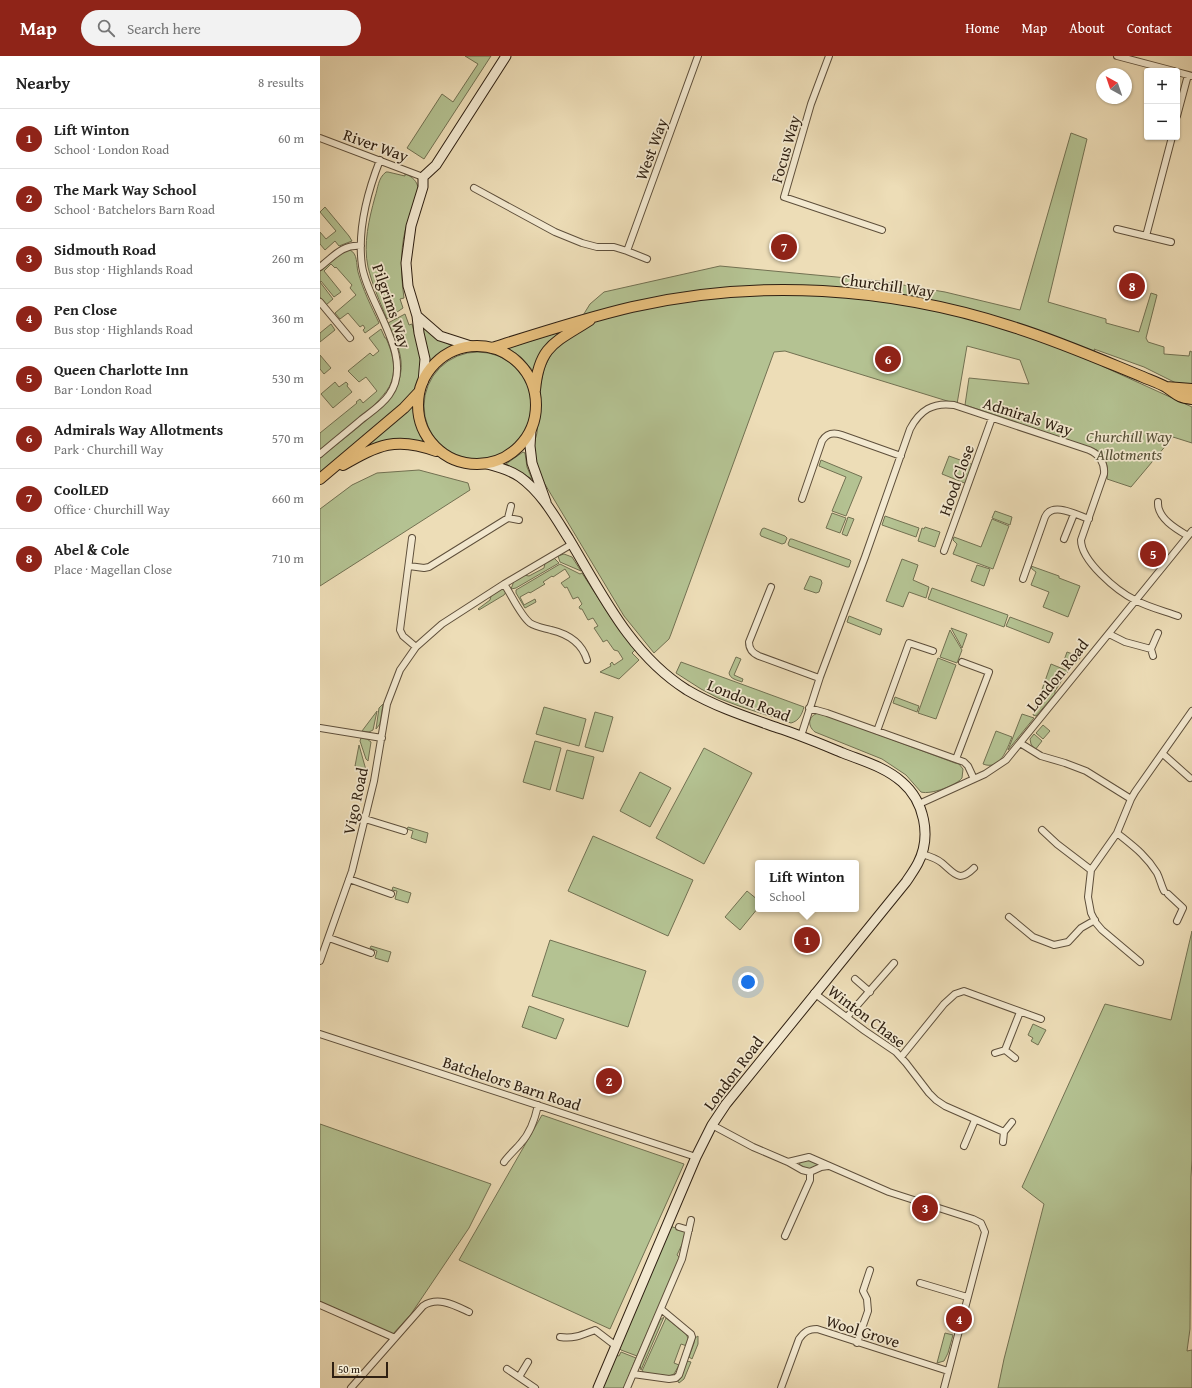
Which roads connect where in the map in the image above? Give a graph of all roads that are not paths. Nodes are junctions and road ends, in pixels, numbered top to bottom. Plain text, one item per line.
1 (506, 56) edge
2 (698, 56) edge
3 (829, 56) edge
4 (1117, 56) edge
5 (1163, 68) edge
6 (1180, 73) edge
7 (1190, 75) edge
8 (1180, 107) edge
9 (320, 138) edge
10 (1171, 140) edge
11 (380, 160) junction
12 (423, 177) junction
13 (474, 188) dead end
14 (1117, 228) dead end
15 (882, 230) dead end
16 (1146, 236) junction
17 (1171, 242) dead end
18 (361, 246) junction
19 (627, 251) junction
20 (647, 259) dead end
21 (320, 267) edge
22 (320, 302) edge
23 (417, 316) junction
24 (595, 317) junction
25 (350, 338) dead end
26 (471, 346) junction
27 (492, 348) junction
28 (421, 387) junction
29 (1166, 387) junction
30 (1192, 389) edge
31 (535, 392) junction
32 (1192, 399) edge
33 (992, 418) junction
34 (532, 430) junction
35 (440, 452) junction
36 (320, 454) edge
37 (901, 456) junction
38 (487, 464) junction
39 (324, 476) edge
40 (802, 499) dead end
41 (1158, 502) dead end
42 (546, 503) junction
43 (511, 506) dead end
44 (1074, 514) junction
45 (508, 518) junction
46 (1089, 519) junction
47 (519, 520) dead end
48 (1190, 534) edge
49 (412, 538) dead end
50 (1064, 539) dead end
51 (572, 544) junction
52 (944, 550) dead end
53 (409, 566) junction
54 (1022, 579) dead end
55 (504, 584) junction
56 (771, 587) dead end
57 (1135, 600) junction
58 (1178, 616) dead end
59 (1158, 633) dead end
60 (1109, 634) junction
61 (416, 647) junction
62 (933, 651) dead end
63 (588, 660) dead end
64 (962, 662) dead end
65 (820, 678) junction
66 (809, 708) junction
67 (1192, 711) edge
68 (320, 728) edge
69 (877, 731) junction
70 (802, 736) junction
71 (382, 738) junction
72 (1020, 743) junction
73 (1163, 754) junction
74 (956, 759) junction
75 (1190, 778) dead end
76 (974, 779) junction
77 (1131, 799) junction
78 (919, 804) junction
79 (365, 819) junction
80 (1042, 830) dead end
81 (404, 831) dead end
82 (1116, 833) junction
83 (922, 854) junction
84 (974, 868) dead end
85 (1091, 870) junction
86 (350, 879) junction
87 (391, 894) dead end
88 (1009, 917) dead end
89 (1095, 920) junction
90 (1177, 921) dead end
91 (329, 938) junction
92 (371, 953) dead end
93 (320, 961) edge
94 (1140, 962) dead end
95 (894, 963) dead end
96 (855, 979) dead end
97 (870, 992) junction
98 (814, 993) junction
99 (1020, 1012) junction
100 (847, 1017) junction
101 (1041, 1019) dead end
102 (320, 1034) edge
103 (1005, 1050) junction
104 (995, 1053) dead end
105 (901, 1057) junction
106 (1015, 1058) dead end
107 (538, 1105) junction
108 (975, 1120) junction
109 (1012, 1122) dead end
110 (712, 1126) junction
111 (1004, 1132) junction
112 (1003, 1142) dead end
113 (964, 1146) dead end
114 (696, 1157) junction
115 (504, 1162) dead end
116 (788, 1162) junction
117 (828, 1166) junction
118 (810, 1172) junction
119 (691, 1220) dead end
120 (679, 1227) dead end
121 (689, 1230) junction
122 (785, 1236) dead end
123 (870, 1270) dead end
124 (920, 1283) dead end
125 (967, 1297) junction
126 (320, 1305) edge
127 (661, 1309) junction
128 (469, 1312) dead end
129 (560, 1337) dead end
130 (395, 1338) junction
131 (857, 1343) junction
132 (616, 1346) junction
133 (528, 1362) dead end
134 (507, 1369) dead end
135 (948, 1371) junction
136 (633, 1374) junction
137 (519, 1377) junction
138 (351, 1388) edge
139 (535, 1388) edge
140 (598, 1388) edge
141 (627, 1388) edge
142 (781, 1388) edge
143 (944, 1388) edge

1 - 12 street
2 - 19 street, West Way
3 - 15 street, Focus Way
4 - 5 street
6 - 7 street
7 - 8 street
9 - 11 street, River Way
10 - 16 street
11 - 12 street, River Way
11 - 18 street, Pilgrims Way
12 - 23 street
13 - 19 street
14 - 16 street
16 - 17 street
18 - 21 street
18 - 36 street, Pilgrims Way
19 - 20 street
22 - 25 street
23 - 26 street
23 - 28 street
24 - 27 main road, Churchill Way
24 - 29 main road, Churchill Way
24 - 31 main road, Churchill Way
26 - 27 main road
26 - 28 main road
27 - 31 main road
28 - 35 main road
28 - 39 main road
29 - 30 main road, Churchill Way
29 - 32 main road, Churchill Way
31 - 34 main road
33 - 37 street, Admirals Way
33 - 46 street, Admirals Way
33 - 52 street, Hood Close
34 - 38 main road
34 - 42 street, London Road
35 - 38 main road
35 - 39 main road
37 - 40 street
37 - 65 street, Admirals Way
38 - 42 street, London Road
41 - 48 street
42 - 51 street, London Road
43 - 45 street
44 - 46 street
44 - 50 street
44 - 54 street
45 - 47 street
45 - 53 street
46 - 57 street, Admirals Way
48 - 57 street, London Road
49 - 53 street
51 - 55 street, Vigo Road
51 - 70 street, London Road
53 - 61 street
55 - 61 street, Vigo Road
55 - 63 street
56 - 65 street
57 - 58 street, Admirals Way
57 - 60 street, London Road
59 - 60 street
60 - 72 street, London Road
61 - 71 street, Vigo Road
62 - 69 street
64 - 74 street
65 - 66 street, Admirals Way
66 - 69 street
66 - 70 street, Admirals Way
67 - 73 street
68 - 71 street
69 - 74 street
70 - 78 street, London Road
71 - 79 street, Vigo Road
72 - 76 street, London Road
72 - 77 street
73 - 75 street
73 - 77 street
74 - 76 street
76 - 78 street, London Road
77 - 82 street
78 - 83 street, London Road
79 - 81 street
79 - 86 street, Vigo Road
80 - 85 street
82 - 85 street
82 - 90 street
83 - 84 street
83 - 98 street, London Road
85 - 89 street
86 - 87 street
86 - 91 street, Vigo Road
88 - 89 street
89 - 94 street
91 - 92 street
91 - 93 street, Vigo Road
95 - 97 street
96 - 97 street
97 - 100 street
98 - 100 street, Winton Chase
98 - 110 street, London Road
99 - 101 street
99 - 103 street
99 - 105 street
100 - 105 street, Winton Chase
102 - 107 street, Batchelors Barn Road
103 - 104 street
103 - 106 street
105 - 108 street, Winton Chase
107 - 114 street, Batchelors Barn Road
107 - 115 street
108 - 111 street, Winton Chase
108 - 113 street
109 - 111 street
110 - 114 street, London Road
110 - 116 street
111 - 112 street
114 - 132 street, London Road
116 - 117 street
116 - 118 street
117 - 118 street
117 - 125 street
118 - 122 street
119 - 121 street
120 - 121 street
121 - 127 street
123 - 131 street
124 - 125 street
125 - 135 street
126 - 130 street
127 - 136 street
127 - 136 street
128 - 130 street
129 - 132 street
130 - 138 street
131 - 135 street, Wool Grove
131 - 142 street, Wool Grove
132 - 140 street, London Road
133 - 137 street
134 - 137 street
135 - 143 street
136 - 141 street
137 - 139 street

